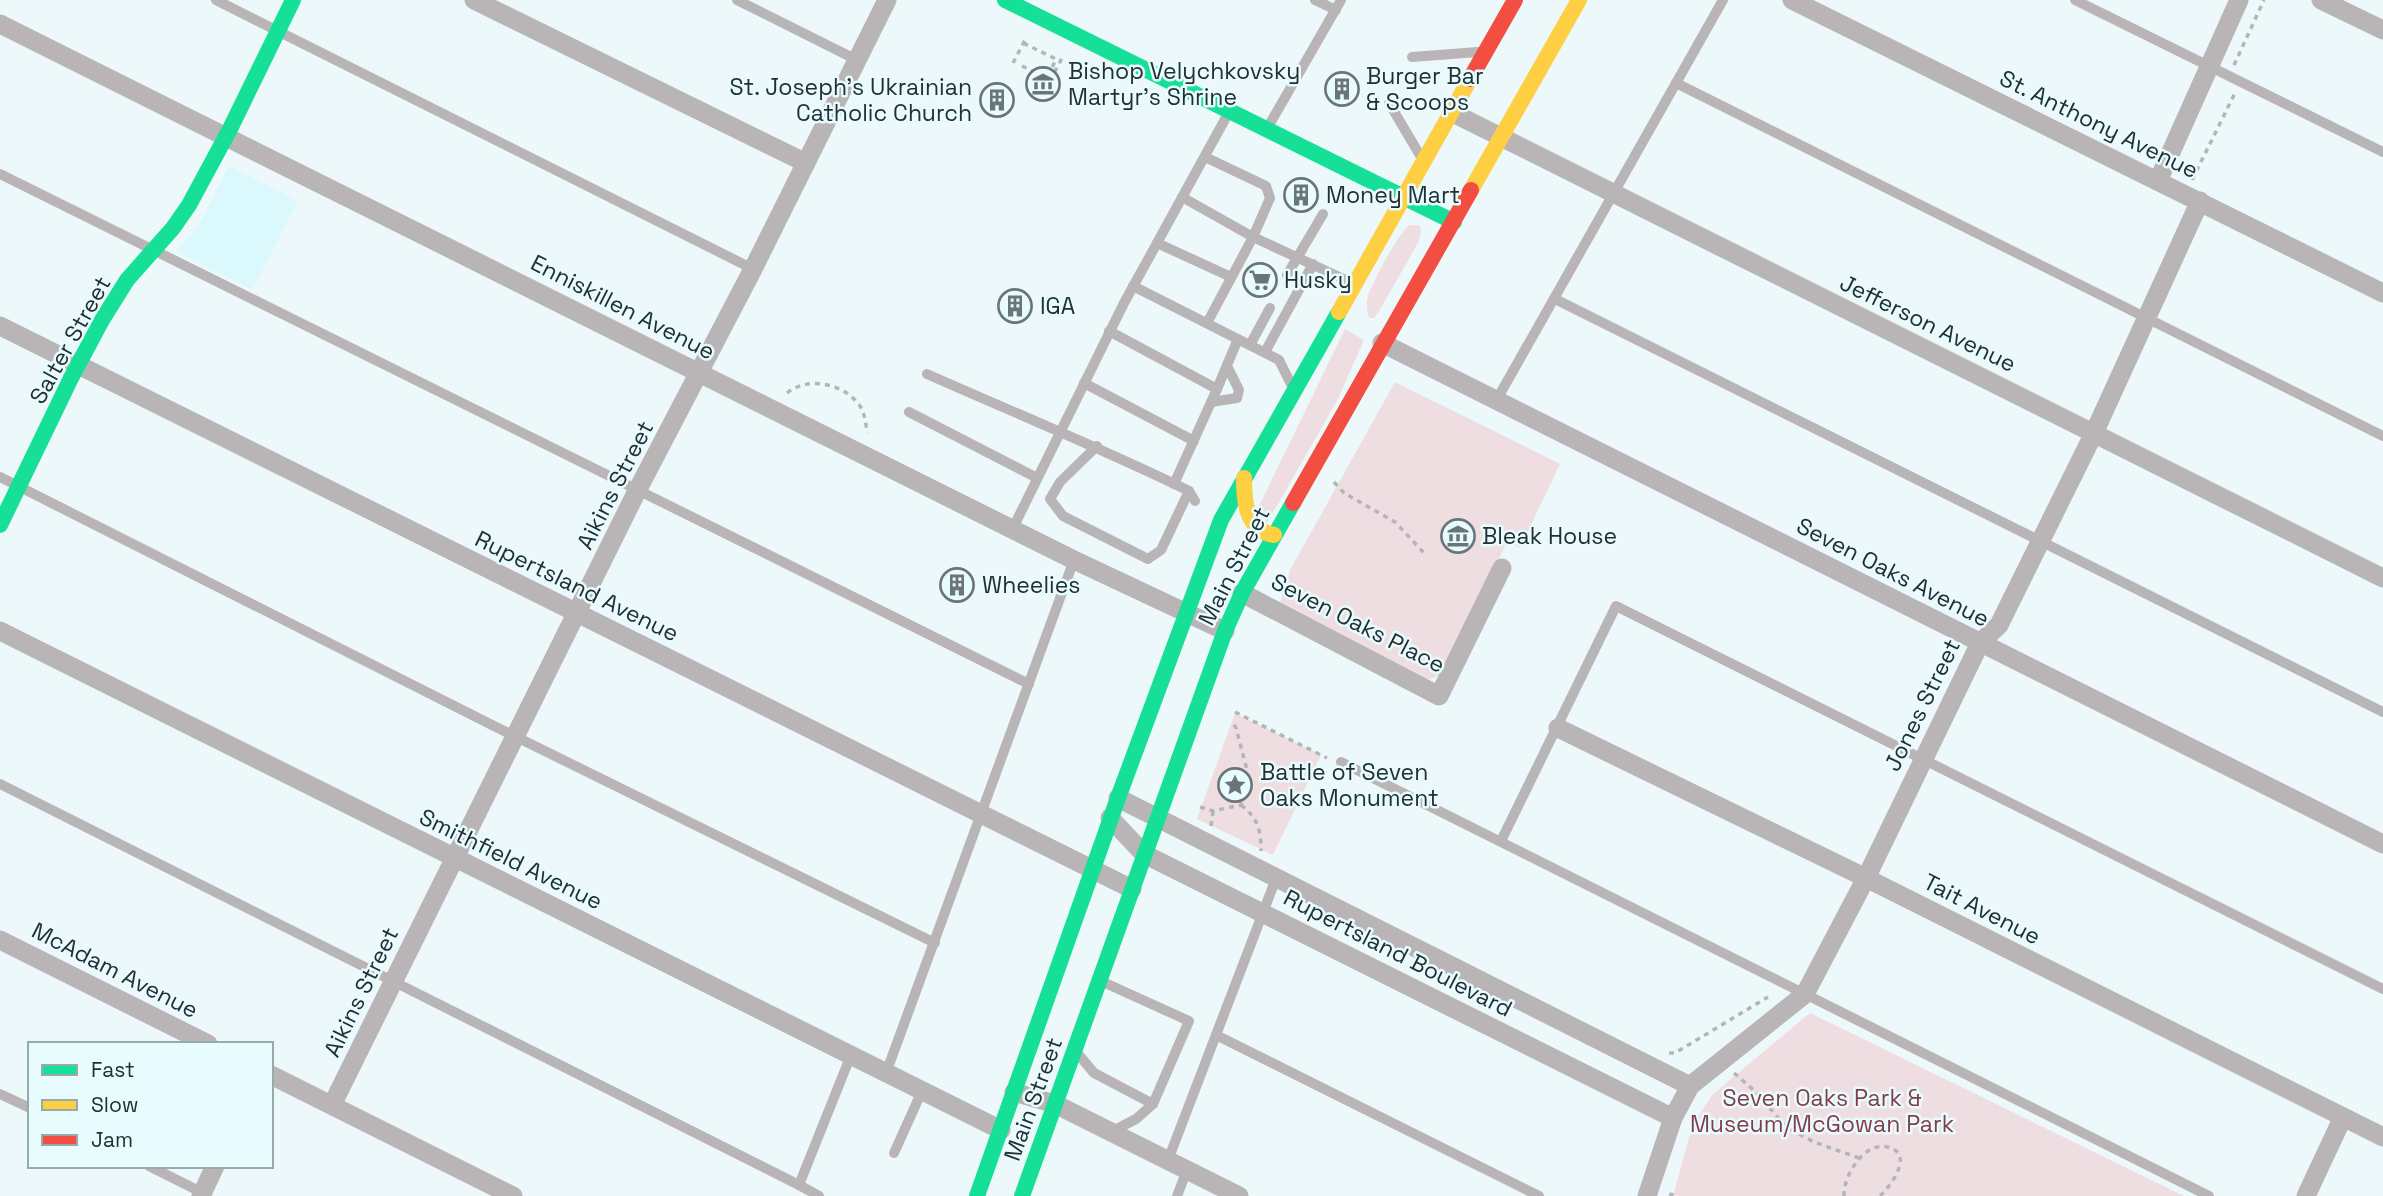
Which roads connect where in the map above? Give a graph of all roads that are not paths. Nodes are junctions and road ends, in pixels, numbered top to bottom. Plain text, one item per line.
1 (216, 0) edge
2 (293, 0) edge
3 (474, 0) edge
4 (737, 0) edge
5 (887, 0) edge
6 (1005, 0) edge
7 (1315, 0) edge
8 (1341, 0) edge
9 (1515, 0) edge
10 (1579, 0) edge
11 (1723, 0) edge
12 (1792, 0) edge
13 (2075, 0) edge
14 (2239, 0) edge
15 (2321, 0) edge
16 (1336, 10) junction
17 (0, 24) edge
18 (2383, 30) edge
19 (277, 31) junction
20 (1485, 51) junction
21 (1412, 57) dead end
22 (857, 61) junction
23 (2209, 67) junction
24 (1676, 83) junction
25 (1389, 103) dead end
26 (1230, 111) junction
27 (1451, 112) junction
28 (1266, 130) junction
29 (226, 137) junction
30 (1501, 138) junction
31 (2383, 152) edge
32 (1205, 157) junction
33 (1423, 161) junction
34 (806, 163) junction
35 (0, 174) edge
36 (2158, 181) junction
37 (1614, 194) junction
38 (1182, 197) junction
39 (1402, 197) junction
40 (2200, 201) junction
41 (1323, 214) dead end
42 (1454, 222) junction
43 (1253, 237) junction
44 (1157, 243) junction
45 (153, 251) junction
46 (1297, 257) junction
47 (1314, 264) junction
48 (753, 269) junction
49 (1287, 275) dead end
50 (1231, 277) junction
51 (1354, 284) junction
52 (1133, 286) junction
53 (2383, 293) edge
54 (1555, 299) junction
55 (1270, 308) dead end
56 (2146, 319) junction
57 (1207, 323) junction
58 (0, 326) edge
59 (1110, 331) junction
60 (1238, 339) junction
61 (1382, 343) junction
62 (1250, 345) junction
63 (1265, 352) junction
64 (79, 365) junction
65 (1227, 366) junction
66 (700, 373) junction
67 (927, 374) dead end
68 (1084, 383) junction
69 (1217, 388) junction
70 (1294, 391) junction
71 (1496, 401) junction
72 (1211, 402) junction
73 (909, 412) dead end
74 (1059, 433) junction
75 (2094, 433) junction
76 (2383, 436) edge
77 (1194, 441) junction
78 (1097, 446) junction
79 (0, 477) edge
80 (1037, 478) junction
81 (1244, 478) junction
82 (1174, 484) junction
83 (19, 487) junction
84 (638, 489) junction
85 (1189, 491) junction
86 (1195, 501) dead end
87 (0, 525) edge
88 (1013, 528) junction
89 (1274, 535) junction
90 (2040, 541) junction
91 (1074, 560) junction
92 (1502, 568) dead end
93 (2383, 578) edge
94 (1242, 593) junction
95 (1186, 613) junction
96 (577, 614) junction
97 (0, 631) edge
98 (1225, 631) junction
99 (1980, 643) junction
100 (1029, 684) junction
101 (2383, 712) edge
102 (1558, 728) junction
103 (515, 736) junction
104 (1923, 758) junction
105 (1341, 762) road end
106 (0, 784) edge
107 (1118, 798) junction
108 (980, 813) junction
109 (1110, 818) junction
110 (1158, 818) junction
111 (1501, 841) junction
112 (2383, 845) edge
113 (1144, 854) junction
114 (454, 858) junction
115 (1093, 868) junction
116 (1277, 876) junction
117 (1866, 878) junction
118 (1132, 889) junction
119 (1262, 912) junction
120 (0, 940) edge
121 (935, 943) junction
122 (1100, 980) junction
123 (394, 982) junction
124 (2383, 989) edge
125 (1797, 990) junction
126 (1216, 1035) junction
127 (204, 1042) edge
128 (1074, 1049) junction
129 (850, 1055) junction
130 (886, 1073) junction
131 (273, 1076) edge
132 (1690, 1086) junction
133 (922, 1091) junction
134 (1014, 1092) junction
135 (0, 1094) edge
136 (1055, 1104) junction
137 (1153, 1104) junction
138 (332, 1105) junction
139 (28, 1107) edge
140 (2343, 1117) junction
141 (1674, 1118) junction
142 (1001, 1130) junction
143 (1111, 1132) junction
144 (2383, 1137) edge
145 (894, 1153) dead end
146 (1168, 1160) junction
147 (153, 1168) edge
148 (214, 1168) edge
149 (1187, 1170) junction
150 (799, 1185) junction
151 (204, 1195) edge
152 (513, 1196) edge
153 (819, 1196) edge
154 (977, 1196) edge
155 (1021, 1196) edge
156 (1177, 1196) edge
157 (1239, 1196) edge
158 (1539, 1196) edge
159 (1647, 1196) edge
160 (2209, 1196) edge
161 (2306, 1196) edge

1 - 19 lane
2 - 19 main road, Salter Street
3 - 34 street
4 - 22 lane
5 - 22 street, Aikins Street
6 - 26 main road
7 - 16 lane
8 - 16 lane
9 - 20 main road, Main Street
10 - 30 main road, Main Street
11 - 24 lane
12 - 36 street, St. Anthony Avenue
13 - 23 lane
14 - 23 street
15 - 18 street
16 - 28 lane
17 - 29 street, Enniskillen Avenue
19 - 29 main road, Salter Street
19 - 48 lane
20 - 21 lane
20 - 27 main road, Main Street
22 - 34 street, Aikins Street
23 - 31 lane
23 - 36 street
24 - 37 lane
24 - 56 lane
25 - 33 lane
26 - 28 main road
26 - 32 lane
27 - 30 street, Jefferson Avenue
27 - 33 main road, Main Street
28 - 39 main road
29 - 45 main road, Salter Street
29 - 66 street, Enniskillen Avenue
30 - 37 street, Jefferson Avenue
30 - 42 main road, Main Street
32 - 38 lane
32 - 43 lane
33 - 39 main road, Main Street
34 - 48 street, Aikins Street
35 - 45 lane
36 - 40 street, St. Anthony Avenue
37 - 54 lane
37 - 75 street, Jefferson Avenue
38 - 43 lane
38 - 44 lane
39 - 42 main road
39 - 51 main road, Main Street
40 - 53 street, St. Anthony Avenue
40 - 56 street, Jones Street
41 - 46 lane
42 - 61 main road, Main Street
43 - 46 lane
43 - 50 lane
44 - 50 lane
44 - 52 lane
45 - 64 main road, Salter Street
45 - 84 lane
46 - 47 lane
46 - 49 lane
47 - 51 lane
47 - 63 lane
48 - 66 street, Aikins Street
50 - 57 lane
51 - 70 main road, Main Street
52 - 57 lane
52 - 59 lane
54 - 71 lane
54 - 90 lane
55 - 62 lane
56 - 75 street, Jones Street
56 - 76 lane
57 - 60 lane
58 - 64 street, Rupertsland Avenue
59 - 68 lane
59 - 69 lane
60 - 62 lane
60 - 65 lane
61 - 71 street, Seven Oaks Avenue
61 - 89 main road, Main Street
62 - 63 lane
63 - 70 lane
64 - 83 main road, Salter Street
64 - 96 street, Rupertsland Avenue
65 - 69 lane
65 - 72 lane
66 - 84 street, Aikins Street
66 - 88 street, Enniskillen Avenue
67 - 74 lane
68 - 74 lane
68 - 77 lane
69 - 72 lane
70 - 81 main road, Main Street
71 - 99 street, Seven Oaks Avenue
72 - 77 lane
73 - 80 lane
74 - 78 lane
74 - 80 lane
75 - 90 street, Jones Street
75 - 93 street, Jefferson Avenue
77 - 82 lane
78 - 82 lane
78 - 85 lane
79 - 83 lane
80 - 88 lane
81 - 89 main road
81 - 95 main road, Main Street
82 - 85 lane
83 - 87 main road, Salter Street
83 - 103 lane
84 - 96 street, Aikins Street
84 - 100 lane
85 - 86 lane
88 - 91 street, Enniskillen Avenue
89 - 94 main road, Main Street
90 - 99 street, Jones Street
90 - 101 lane
91 - 95 street, Enniskillen Avenue
91 - 100 lane
92 - 94 street, Seven Oaks Place
94 - 98 main road, Main Street
95 - 98 street, Enniskillen Avenue
95 - 107 main road, Main Street
96 - 103 street, Aikins Street
96 - 108 street, Rupertsland Avenue
97 - 114 street, Smithfield Avenue
98 - 110 main road, Main Street
99 - 104 street, Jones Street
99 - 112 street, Seven Oaks Avenue
100 - 108 lane
102 - 104 lane
102 - 111 lane
102 - 117 street, Tait Avenue
103 - 114 street, Aikins Street
103 - 121 lane
104 - 117 street, Jones Street
104 - 124 lane
105 - 111 lane
106 - 123 lane
107 - 109 main road, Main Street
107 - 110 street, Rupertsland Boulevard
108 - 115 street, Rupertsland Avenue
108 - 121 lane
109 - 113 street, Rupertsland Boulevard
109 - 115 main road, Main Street
110 - 113 main road, Main Street
110 - 116 street, Rupertsland Boulevard
111 - 125 lane
113 - 118 main road, Main Street
113 - 119 street, Rupertsland Boulevard
114 - 123 street, Aikins Street
114 - 129 street, Smithfield Avenue
115 - 118 street, Rupertsland Avenue
115 - 134 main road, Main Street
116 - 119 lane
116 - 132 street, Rupertsland Boulevard
117 - 125 street, Jones Street
117 - 140 street, Tait Avenue
118 - 122 main road, Main Street
119 - 126 lane
119 - 141 street, Rupertsland Boulevard
120 - 127 street, McAdam Avenue
121 - 130 lane
122 - 128 main road, Main Street
122 - 137 lane
123 - 138 street, Aikins Street
123 - 150 lane
125 - 132 street, Jones Street
125 - 160 lane
126 - 146 lane
126 - 158 lane
128 - 136 main road, Main Street
128 - 137 lane
129 - 130 street, Smithfield Avenue
129 - 150 lane
130 - 133 street, Smithfield Avenue
131 - 138 street
132 - 141 street, Jones Street
133 - 142 street, Smithfield Avenue
133 - 145 lane
134 - 136 street
134 - 142 main road, Main Street
135 - 139 lane
136 - 143 street
136 - 155 main road, Main Street
137 - 143 lane
138 - 152 street
140 - 144 street, Tait Avenue
140 - 161 street
141 - 159 street, Jones Street
142 - 154 main road, Main Street
143 - 146 street
146 - 149 street
147 - 151 lane
148 - 151 street
149 - 156 lane
149 - 157 street
150 - 153 lane

